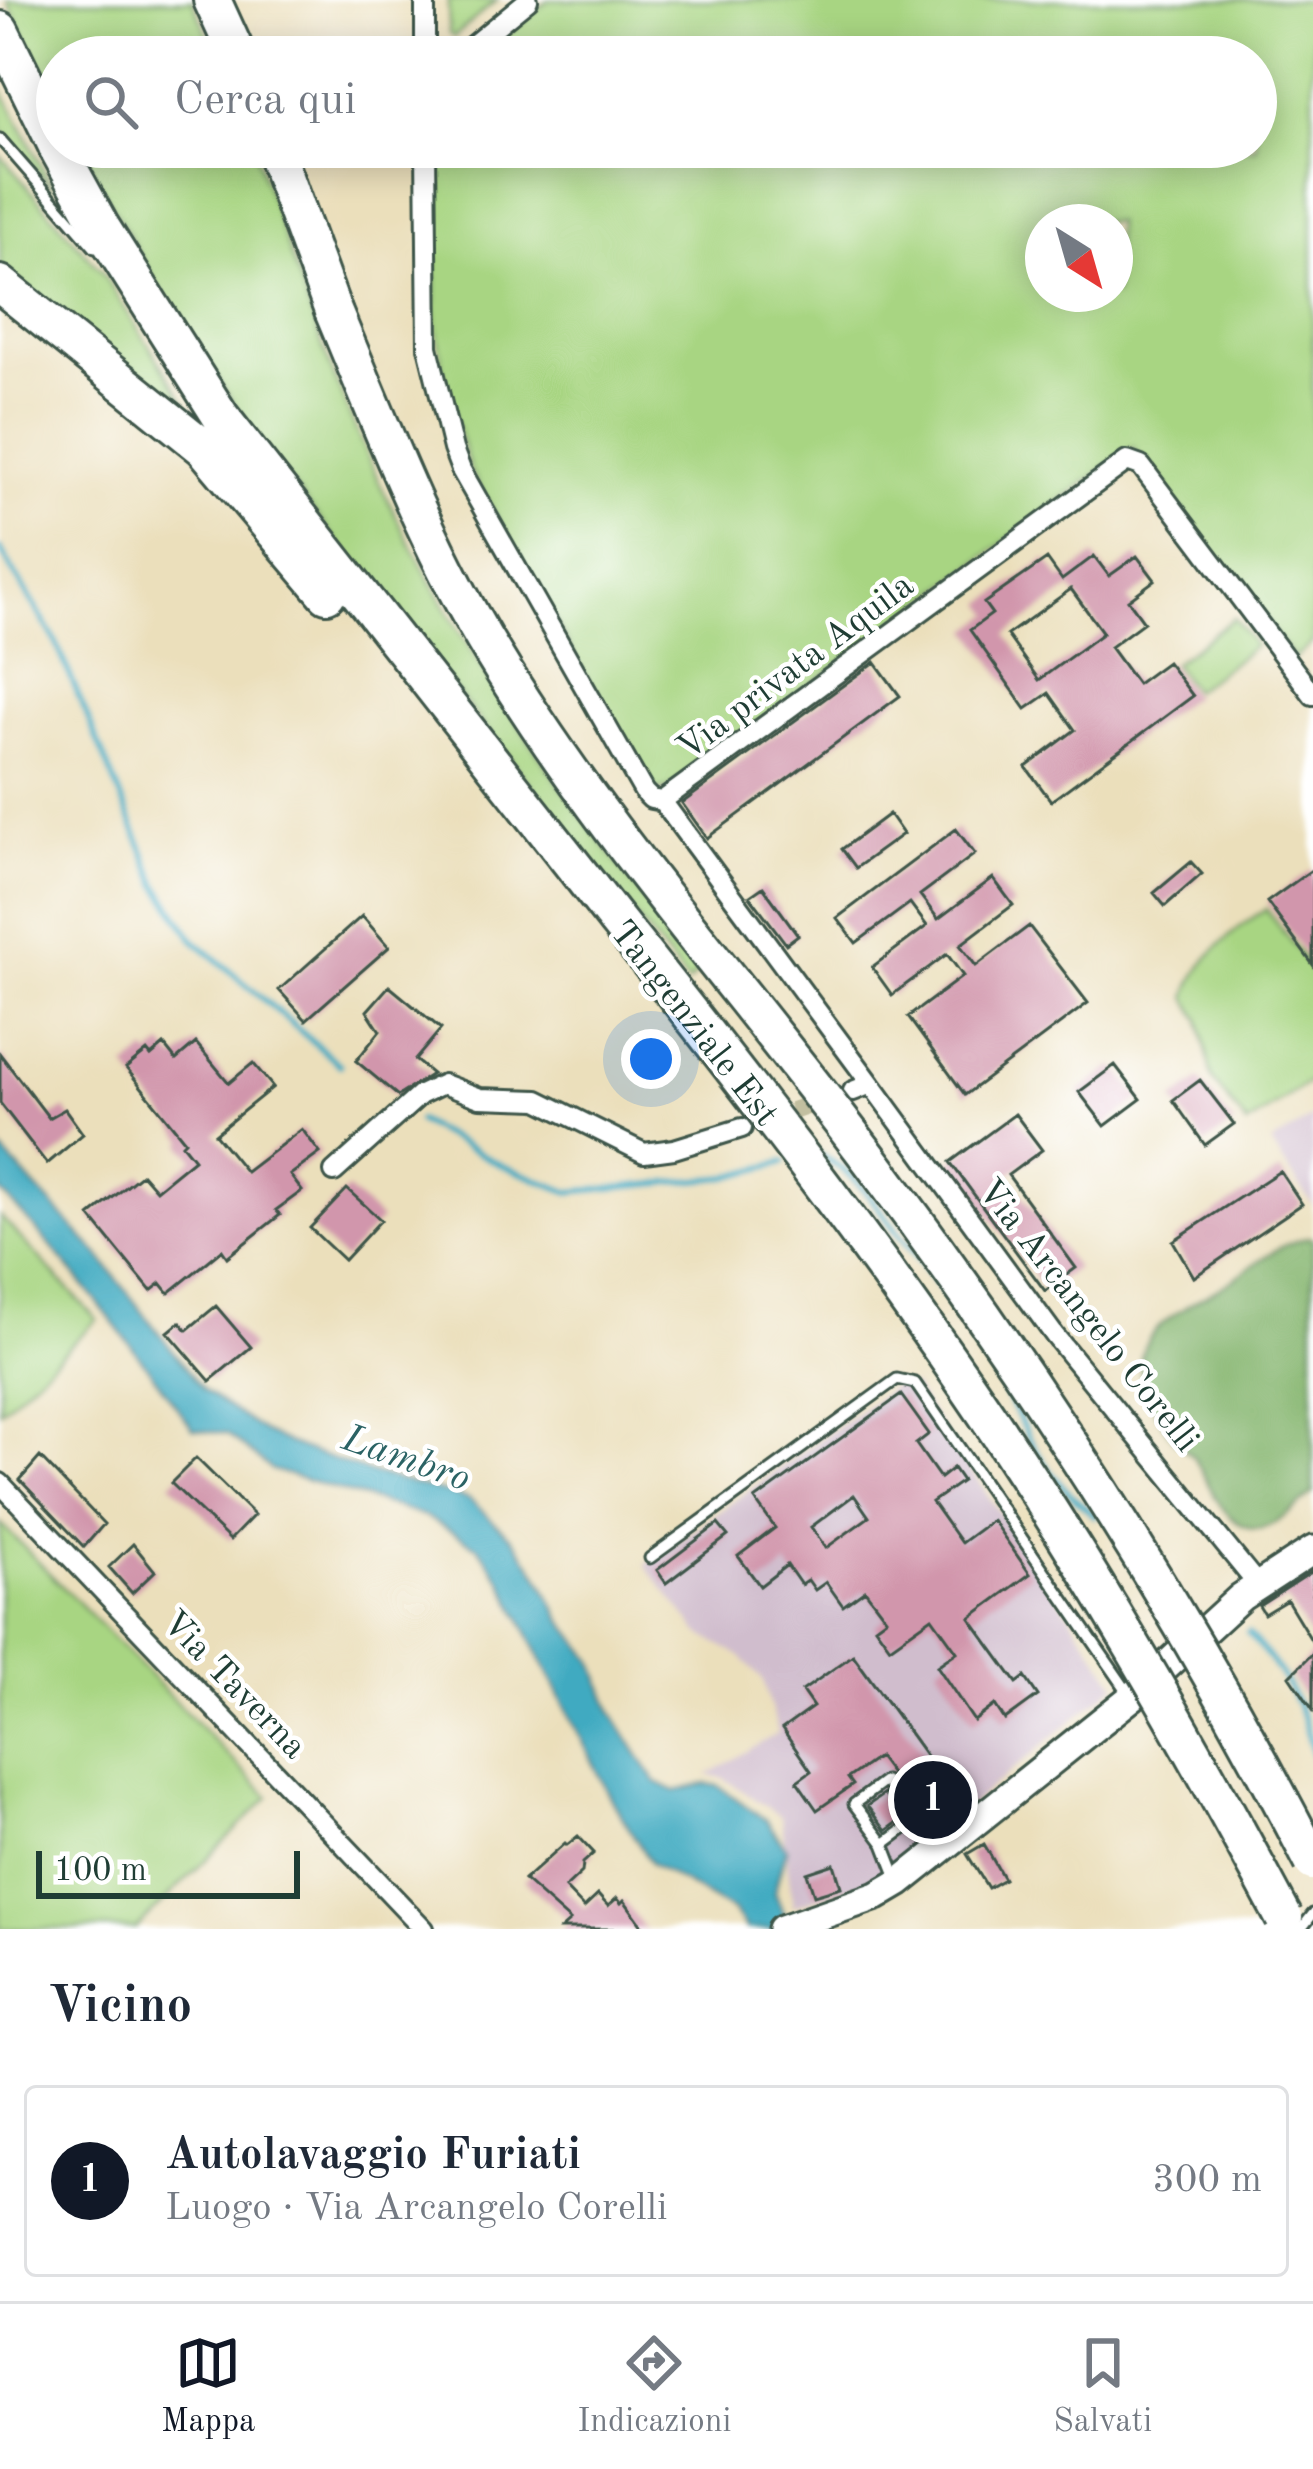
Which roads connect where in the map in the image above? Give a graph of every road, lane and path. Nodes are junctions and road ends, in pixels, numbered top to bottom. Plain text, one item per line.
1 (212, 0) edge
2 (240, 0) edge
3 (424, 0) edge
4 (528, 0) edge
5 (0, 30) edge
6 (228, 36) edge
7 (254, 36) edge
8 (425, 36) edge
9 (484, 36) edge
10 (36, 104) edge
11 (0, 139) edge
12 (69, 168) edge
13 (291, 168) edge
14 (426, 168) edge
15 (96, 250) dead end
16 (111, 267) dead end
17 (0, 284) edge
18 (156, 318) junction
19 (348, 601) junction
20 (1313, 694) edge
21 (662, 802) junction
22 (742, 1128) tunnel mouth
23 (334, 1172) dead end
24 (0, 1483) edge
25 (1313, 1550) edge
26 (650, 1558) dead end
27 (1257, 1585) junction
28 (1132, 1697) junction
29 (915, 1821) junction
30 (884, 1844) junction
31 (946, 1845) junction
32 (1313, 1862) edge
33 (899, 1883) junction
34 (1295, 1924) edge
35 (790, 1926) edge
36 (424, 1929) edge

1 - 6 highway
2 - 7 highway
3 - 8 street
4 - 9 street
5 - 10 highway, Tangenziale Est
11 - 15 lane
12 - 18 highway, Tangenziale Est
13 - 32 highway, Tangenziale Est, bridge
14 - 21 street, Via privata Aquila
16 - 18 lane
17 - 19 highway
18 - 19 highway, Tangenziale Est
19 - 34 highway, Tangenziale Est, bridge
20 - 21 street, Via privata Aquila
21 - 27 street, Via Arcangelo Corelli
22 - 23 street
24 - 36 street, Via Taverna
25 - 27 street
26 - 28 lane
27 - 28 street
28 - 31 street
29 - 30 lane
29 - 30 lane
29 - 31 lane
30 - 33 lane
31 - 33 street
33 - 35 street

